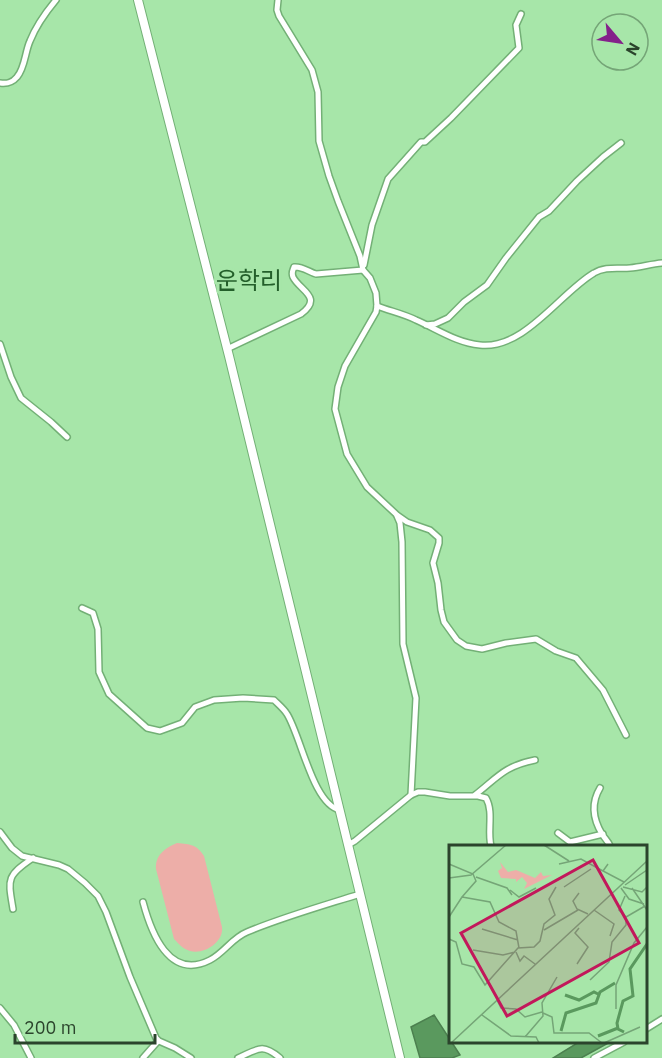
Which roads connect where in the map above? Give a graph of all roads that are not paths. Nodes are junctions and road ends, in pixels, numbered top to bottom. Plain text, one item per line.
1 (56, 0) edge
2 (138, 0) edge
3 (278, 0) edge
4 (521, 14) dead end
5 (0, 83) edge
6 (621, 143) dead end
7 (662, 263) edge
8 (363, 270) junction
9 (377, 306) junction
10 (426, 325) junction
11 (0, 344) edge
12 (227, 349) junction
13 (67, 437) dead end
14 (397, 515) junction
15 (82, 608) dead end
16 (626, 735) dead end
17 (535, 760) dead end
18 (600, 788) dead end
19 (411, 795) junction
20 (473, 796) junction
21 (340, 810) junction
22 (0, 832) edge
23 (558, 833) dead end
24 (603, 834) junction
25 (348, 845) junction
26 (491, 845) edge
27 (610, 845) edge
28 (33, 858) junction
29 (360, 894) junction
30 (143, 902) dead end
31 (13, 909) dead end
32 (0, 1008) edge
33 (662, 1020) edge
34 (647, 1028) edge
35 (158, 1041) junction
36 (620, 1043) edge
37 (150, 1050) junction
38 (31, 1058) edge
39 (143, 1058) edge
40 (150, 1058) edge
41 (191, 1058) edge
42 (238, 1058) edge
43 (280, 1058) edge
44 (400, 1058) edge
45 (594, 1058) edge

1 - 5 street
2 - 12 main road
3 - 8 street
4 - 8 street
6 - 10 street
7 - 10 street
8 - 9 street
8 - 12 street
9 - 10 street
9 - 14 street
11 - 13 street
12 - 21 main road
14 - 16 street
14 - 19 street
15 - 21 street
17 - 20 street
18 - 24 street
19 - 20 street
19 - 25 street
20 - 26 street
21 - 25 main road
22 - 28 street
23 - 24 street
24 - 27 street
25 - 29 main road
28 - 31 street
28 - 35 street
29 - 30 street
29 - 44 main road
32 - 38 street
33 - 34 street
35 - 37 street
35 - 41 street
36 - 45 street
37 - 39 street
37 - 40 street
42 - 43 street

